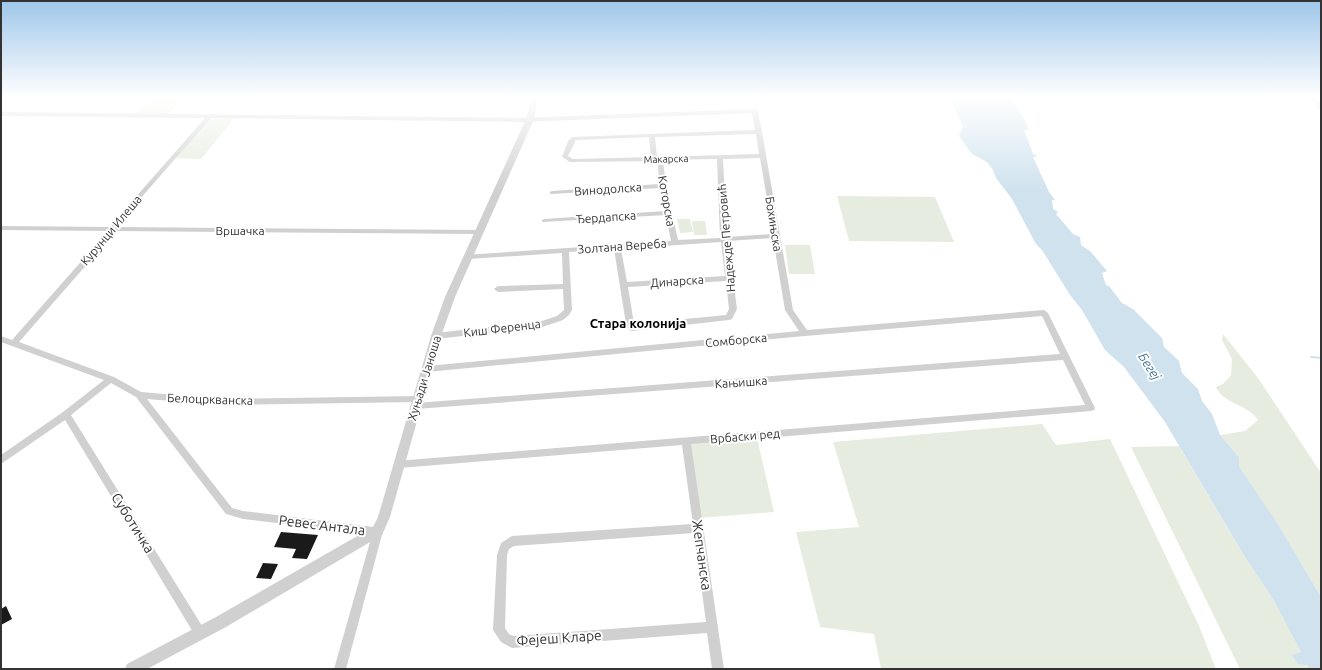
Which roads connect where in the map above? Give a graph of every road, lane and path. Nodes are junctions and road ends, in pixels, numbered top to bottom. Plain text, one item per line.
1 (199, 128) edge
2 (526, 128) edge
3 (758, 128) edge
4 (759, 132) junction
5 (652, 136) junction
6 (763, 156) junction
7 (720, 157) junction
8 (657, 159) junction
9 (663, 186) junction
10 (552, 193) dead end
11 (669, 213) junction
12 (544, 221) dead end
13 (1, 228) edge
14 (114, 229) junction
15 (479, 232) junction
16 (776, 236) junction
17 (724, 239) junction
18 (675, 242) junction
19 (617, 246) junction
20 (566, 250) junction
21 (468, 257) junction
22 (730, 278) junction
23 (624, 285) junction
24 (567, 286) junction
25 (498, 289) dead end
26 (805, 333) junction
27 (436, 336) junction
28 (1, 339) edge
29 (14, 343) junction
30 (1066, 358) junction
31 (427, 369) junction
32 (111, 378) junction
33 (139, 395) junction
34 (417, 403) junction
35 (66, 414) junction
36 (686, 441) junction
37 (1, 460) edge
38 (399, 464) junction
39 (698, 528) junction
40 (378, 531) junction
41 (712, 627) junction
42 (200, 633) junction
43 (132, 669) edge
44 (340, 669) edge
45 (718, 669) edge

1 - 14 street, Курунци Илеша
2 - 15 street, Хуњади Јаноша
3 - 4 street, Бохињска
4 - 5 street
4 - 6 street, Бохињска
5 - 8 street, Которска
5 - 8 street, Макарска
6 - 7 street, Макарска
6 - 16 street, Бохињска
7 - 8 street, Макарска
7 - 17 street, Надежде Петровић
8 - 9 street, Которска
9 - 10 street, Винодолска
9 - 11 street, Которска
11 - 12 street, Ђердапска
11 - 18 street, Которска
13 - 14 street, Вршачка
14 - 15 street, Вршачка
14 - 29 street, Курунци Илеша
15 - 21 street, Хуњади Јаноша
16 - 17 street, Золтана Вереба
16 - 26 street, Бохињска
17 - 18 street, Золтана Вереба
17 - 22 street, Надежде Петровић
18 - 19 street, Золтана Вереба
19 - 20 street, Золтана Вереба
19 - 23 street
20 - 21 street, Золтана Вереба
20 - 24 street
21 - 27 street, Хуњади Јаноша
22 - 23 street, Динарска
22 - 23 street, Надежде Петровић
24 - 25 street
24 - 27 street, Киш Ференца
26 - 30 street, Сомборска
26 - 31 street, Сомборска
27 - 31 street, Хуњади Јаноша
28 - 29 street, Белоцркванска
29 - 32 street, Белоцркванска
30 - 34 street, Кањишка
30 - 36 street, Врбаски ред
31 - 34 street, Хуњади Јаноша
32 - 33 street, Белоцркванска
32 - 35 street
33 - 34 street, Белоцркванска
33 - 40 street, Ревес Антала
34 - 38 street, Хуњади Јаноша
35 - 37 street
35 - 42 street, Суботичка
36 - 38 street, Врбаски ред
36 - 39 street, Жепчанска
38 - 40 street, Хуњади Јаноша
39 - 41 street, Жепчанска
39 - 41 street, Фејеш Кларе
40 - 42 street, Ревес Антала
40 - 44 street, Хуњади Јаноша
41 - 45 street, Жепчанска
42 - 43 street, Ревес Антала

